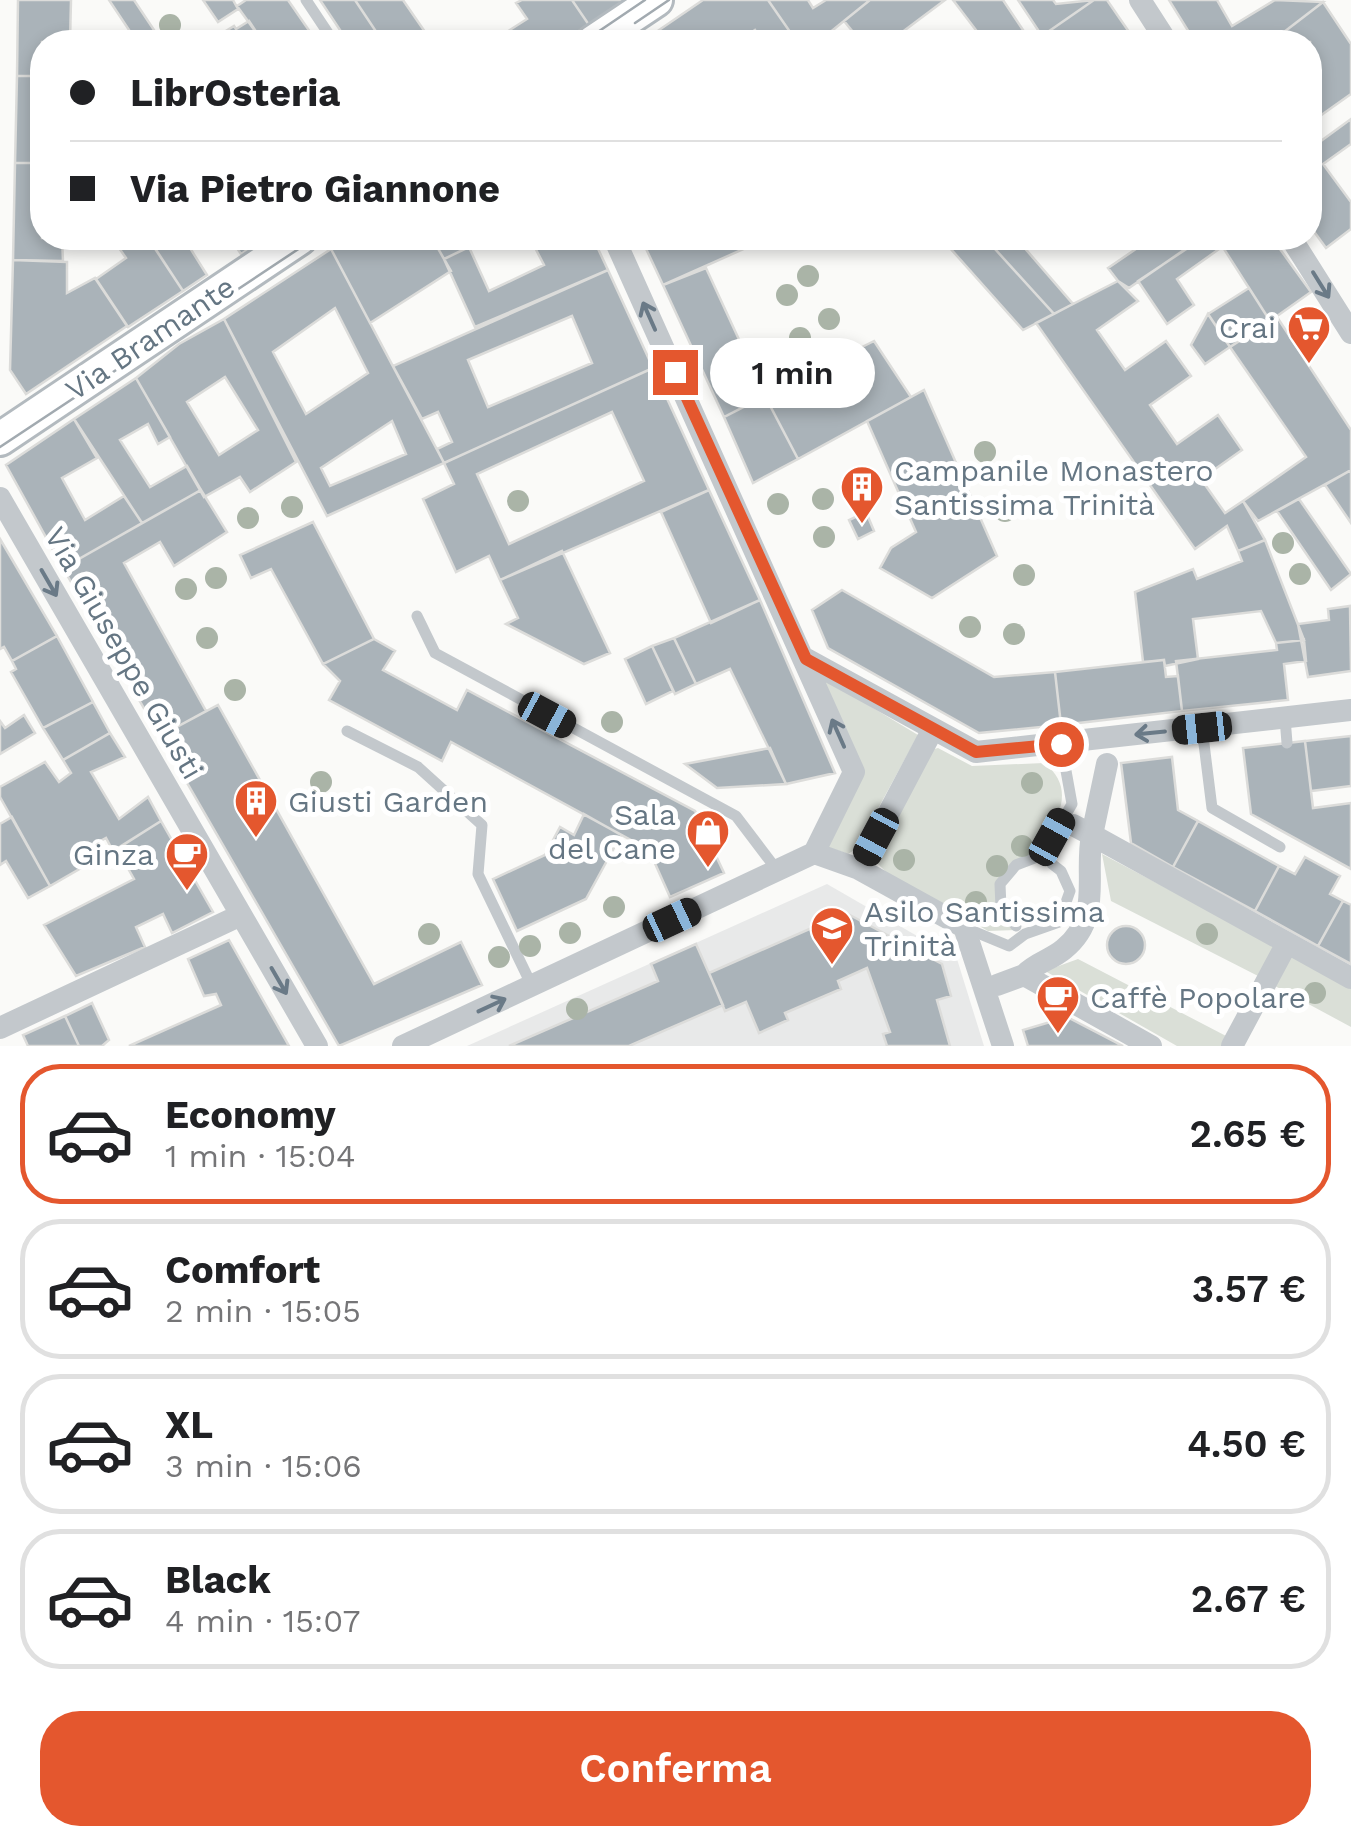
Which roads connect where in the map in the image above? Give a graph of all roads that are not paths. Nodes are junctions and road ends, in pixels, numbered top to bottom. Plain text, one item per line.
1 (306, 0) edge
2 (656, 0) edge
3 (1140, 0) edge
4 (326, 30) edge
5 (611, 30) edge
6 (1160, 30) edge
7 (282, 250) edge
8 (619, 250) edge
9 (1299, 250) edge
10 (1351, 333) edge
11 (0, 438) edge
12 (0, 498) edge
13 (418, 616) dead end
14 (806, 659) junction
15 (1351, 710) edge
16 (1285, 718) junction
17 (932, 728) junction
18 (1202, 728) junction
19 (347, 731) dead end
20 (1288, 743) dead end
21 (1061, 744) junction
22 (1108, 764) dead end
23 (1082, 830) junction
24 (1280, 846) dead end
25 (814, 853) junction
26 (1052, 864) dead end
27 (859, 869) junction
28 (776, 870) junction
29 (241, 915) junction
30 (1016, 926) dead end
31 (964, 927) junction
32 (1287, 943) junction
33 (1024, 975) junction
34 (1351, 978) edge
35 (997, 985) dead end
36 (532, 986) junction
37 (0, 1028) edge
38 (316, 1046) edge
39 (404, 1046) edge
40 (1002, 1046) edge
41 (1151, 1046) edge
42 (1232, 1046) edge

1 - 4 lane
2 - 5 street
3 - 6 street
7 - 11 street, Via Bramante
14 -> 8 street
9 -> 10 street
12 -> 29 street, Via Giuseppe Giusti
13 - 28 lane
14 - 17 street
25 -> 14 street
15 - 16 street
16 - 18 street
16 - 20 lane
17 - 21 street
17 - 27 street
18 -> 21 street
18 - 24 lane
19 - 36 lane
21 - 30 lane
22 - 23 street
23 - 32 street
23 - 33 street
25 - 27 street
25 - 28 street
26 - 31 lane
27 - 31 street
28 - 36 street
29 - 37 street
29 -> 38 street, Via Giuseppe Giusti
31 - 40 street
32 - 34 street
32 - 42 street
33 - 35 street
33 - 41 street
39 -> 36 street

